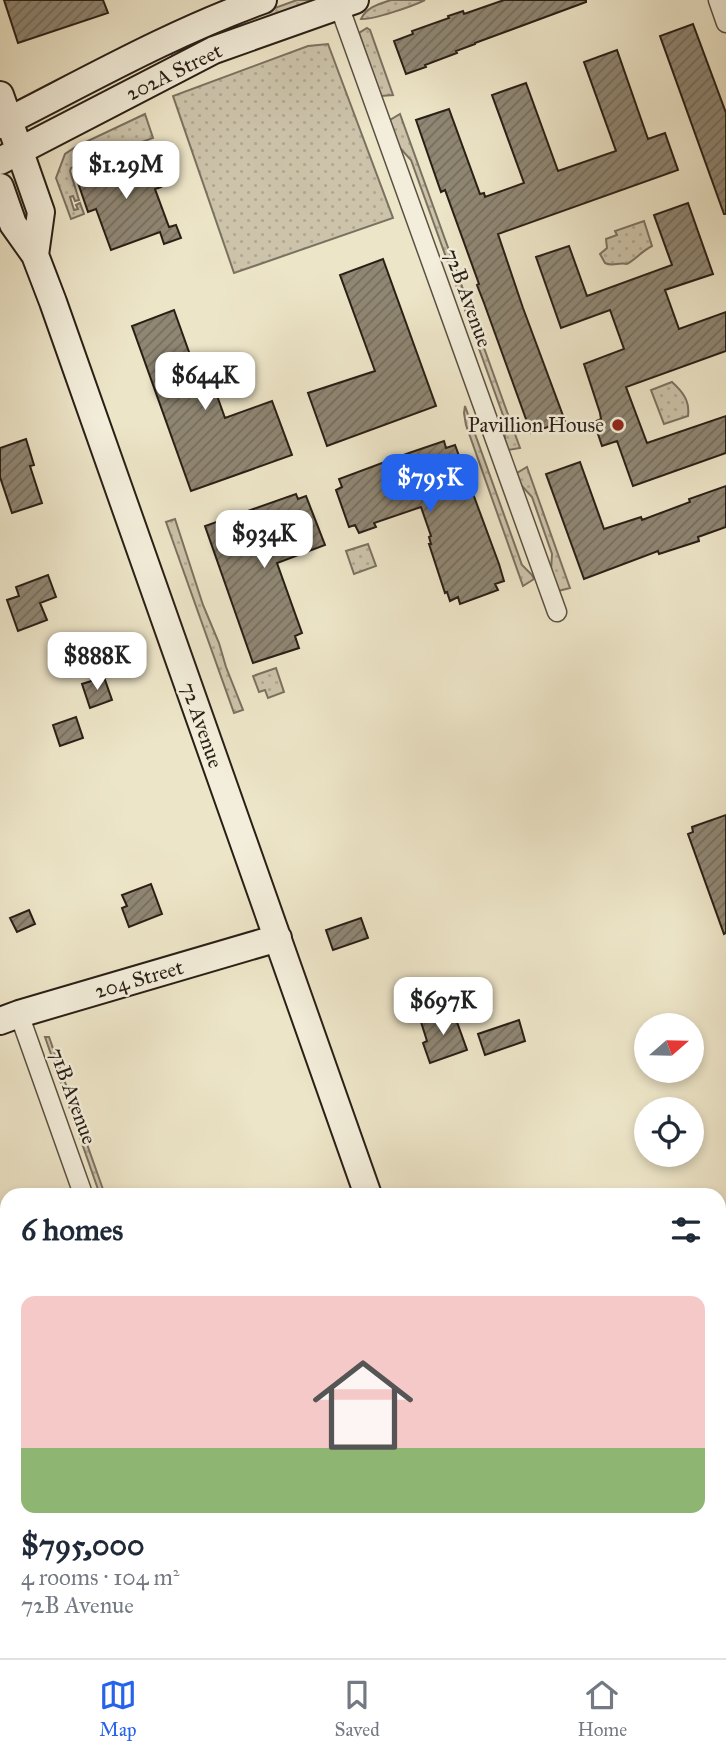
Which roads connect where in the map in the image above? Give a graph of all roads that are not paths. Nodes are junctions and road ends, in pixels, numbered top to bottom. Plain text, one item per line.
1 (263, 0) edge
2 (718, 0) edge
3 (344, 2) edge
4 (726, 23) edge
5 (0, 95) edge
6 (5, 123) edge
7 (10, 156) edge
8 (0, 187) edge
9 (35, 255) junction
10 (557, 612) dead end
11 (278, 938) junction
12 (9, 1017) edge
13 (79, 1188) edge
14 (366, 1188) edge

1 - 6 main road, 202A Street
2 - 4 street
3 - 7 main road, 202A Street
3 - 10 street, 72B Avenue
5 - 6 main road, 72 Avenue
6 - 7 main road, 72 Avenue
7 - 9 main road, 72 Avenue
8 - 9 main road, 72 Avenue
9 - 11 main road, 72 Avenue
11 - 12 main road, 204 Street
11 - 14 main road, 72 Avenue
12 - 13 street, 71B Avenue

